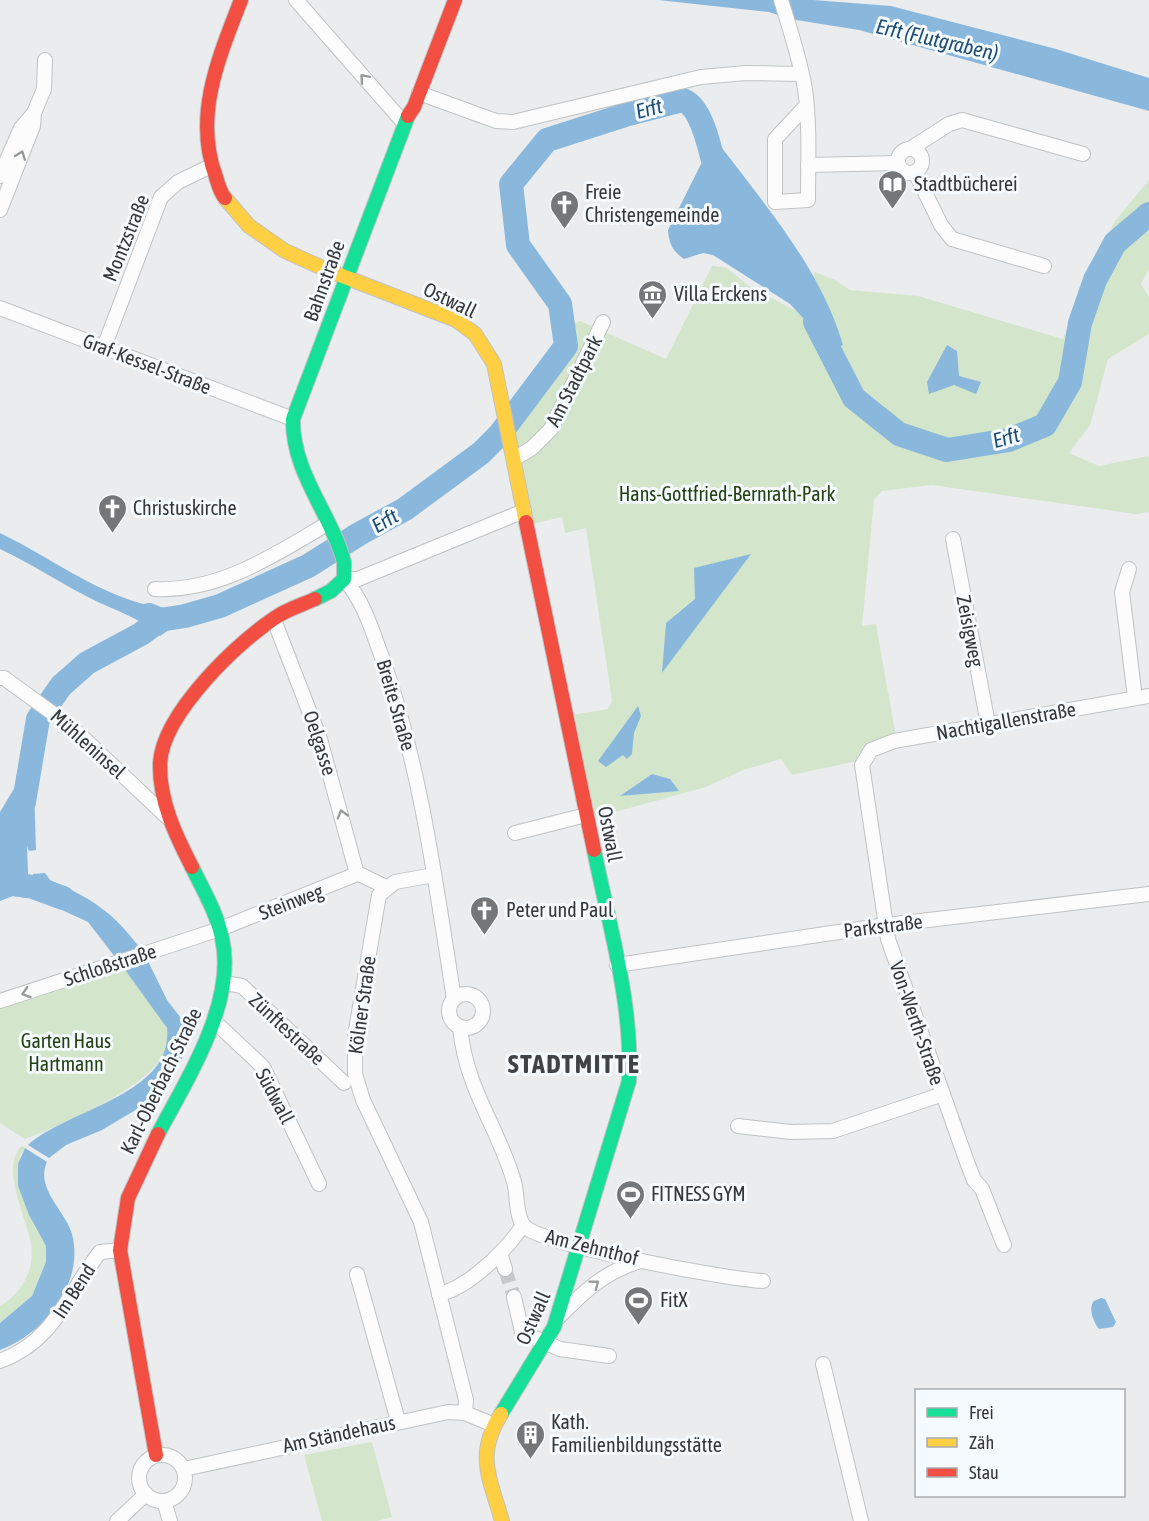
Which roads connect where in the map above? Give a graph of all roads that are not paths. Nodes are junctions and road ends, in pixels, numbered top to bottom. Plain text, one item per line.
1 (241, 0) edge
2 (296, 0) edge
3 (456, 0) edge
4 (781, 0) edge
5 (45, 60) dead end
6 (801, 74) junction
7 (419, 93) junction
8 (806, 106) junction
9 (34, 113) junction
10 (403, 122) junction
11 (910, 149) junction
12 (1083, 154) dead end
13 (898, 163) junction
14 (808, 165) junction
15 (211, 166) junction
16 (915, 172) junction
17 (0, 176) edge
18 (0, 210) edge
19 (1044, 266) dead end
20 (346, 277) junction
21 (0, 308) edge
22 (603, 322) dead end
23 (104, 347) junction
24 (293, 419) junction
25 (514, 459) junction
26 (524, 511) junction
27 (329, 528) junction
28 (953, 539) dead end
29 (1129, 569) dead end
30 (344, 579) junction
31 (155, 589) dead end
32 (274, 620) junction
33 (0, 678) edge
34 (1142, 697) edge
35 (988, 724) junction
36 (866, 755) joint
37 (586, 814) junction
38 (169, 819) junction
39 (515, 833) dead end
40 (357, 872) junction
41 (434, 874) junction
42 (386, 887) junction
43 (1149, 894) edge
44 (886, 925) junction
45 (220, 929) junction
46 (618, 965) junction
47 (225, 983) junction
48 (454, 999) junction
49 (0, 1001) edge
50 (214, 1022) junction
51 (460, 1028) junction
52 (344, 1083) dead end
53 (942, 1094) junction
54 (738, 1126) dead end
55 (319, 1184) dead end
56 (523, 1225) junction
57 (1004, 1245) dead end
58 (580, 1246) junction
59 (120, 1250) junction
60 (500, 1253) junction
61 (643, 1260) junction
62 (505, 1269) tunnel mouth
63 (357, 1274) dead end
64 (764, 1281) dead end
65 (439, 1294) junction
66 (514, 1297) tunnel mouth
67 (556, 1320) junction
68 (545, 1343) junction
69 (609, 1356) dead end
70 (0, 1361) edge
71 (823, 1364) dead end
72 (465, 1413) junction
73 (398, 1422) junction
74 (494, 1425) junction
75 (156, 1455) junction
76 (183, 1469) junction
77 (146, 1494) junction
78 (164, 1501) junction
79 (117, 1521) edge
80 (170, 1521) edge
81 (502, 1521) edge
82 (861, 1521) edge

1 - 15 main road
10 -> 2 street
3 - 7 main road, Bahnstraße
4 - 6 street
5 - 9 street
6 - 7 street
6 - 8 street
7 - 10 main road, Bahnstraße
8 - 14 street
8 - 14 street
9 - 17 street
18 -> 9 street
10 - 20 main road, Bahnstraße
11 - 12 street
11 - 13 street
11 - 16 street
13 - 14 street
13 - 16 street
15 - 20 main road
15 - 23 street, Montzstraße
16 - 19 street
20 - 24 main road, Bahnstraße
20 - 25 main road, Ostwall
21 - 23 street, Graf-Kessel-Straße
22 - 25 street, Am Stadtpark
23 - 24 street, Graf-Kessel-Straße
24 - 27 main road, Bahnstraße
25 - 26 main road, Ostwall
26 - 30 street, Karl-Oberbach-Straße
26 - 37 main road, Ostwall
27 - 30 main road, Bahnstraße
27 - 31 street
28 - 35 street, Zeisigweg
29 - 34 street
30 - 32 main road, Karl-Oberbach-Straße
30 - 41 street, Breite Straße
32 - 38 main road, Karl-Oberbach-Straße
40 -> 32 street, Oelgasse
33 - 38 street, Mühleninsel
34 - 35 street, Nachtigallenstraße
35 - 36 street, Nachtigallenstraße
36 - 44 street, Von-Werth-Straße
37 - 39 street
37 - 46 main road, Ostwall
38 - 45 main road, Karl-Oberbach-Straße
40 - 42 street
40 - 45 street, Steinweg
41 - 42 street
41 - 48 street, Am Zehnthof
42 - 65 street, Kölner Straße
43 - 44 street, Parkstraße
44 - 46 street, Parkstraße
44 - 53 street, Von-Werth-Straße
45 - 47 main road, Karl-Oberbach-Straße
45 -> 49 street, Schloßstraße
46 - 58 main road, Ostwall
47 - 50 main road, Karl-Oberbach-Straße
47 - 52 street, Zünftestraße
48 - 51 street, Am Zehnthof
48 - 51 street
50 - 55 street, Südwall
50 - 59 main road, Karl-Oberbach-Straße
51 - 56 street, Am Zehnthof
53 - 54 street
53 - 57 street, Von-Werth-Straße
56 - 58 street, Am Zehnthof
56 - 60 street
58 - 61 street, Am Zehnthof
58 - 67 main road, Ostwall
59 - 70 street, Im Bend
59 - 75 main road, Karl-Oberbach-Straße
60 - 62 street
60 - 65 street
61 - 64 street, Am Zehnthof
67 -> 61 street
63 - 73 street
65 - 72 street, Kölner Straße
66 - 68 street
67 - 68 main road, Ostwall
68 - 69 street
68 - 74 main road, Ostwall
71 - 82 street
72 - 73 street, Am Ständehaus
72 - 74 street, Am Ständehaus
73 - 76 street, Am Ständehaus
74 - 81 main road, Ostwall
75 - 76 street
75 - 77 street
76 - 78 street
77 - 78 street
77 - 79 street
78 - 80 street

